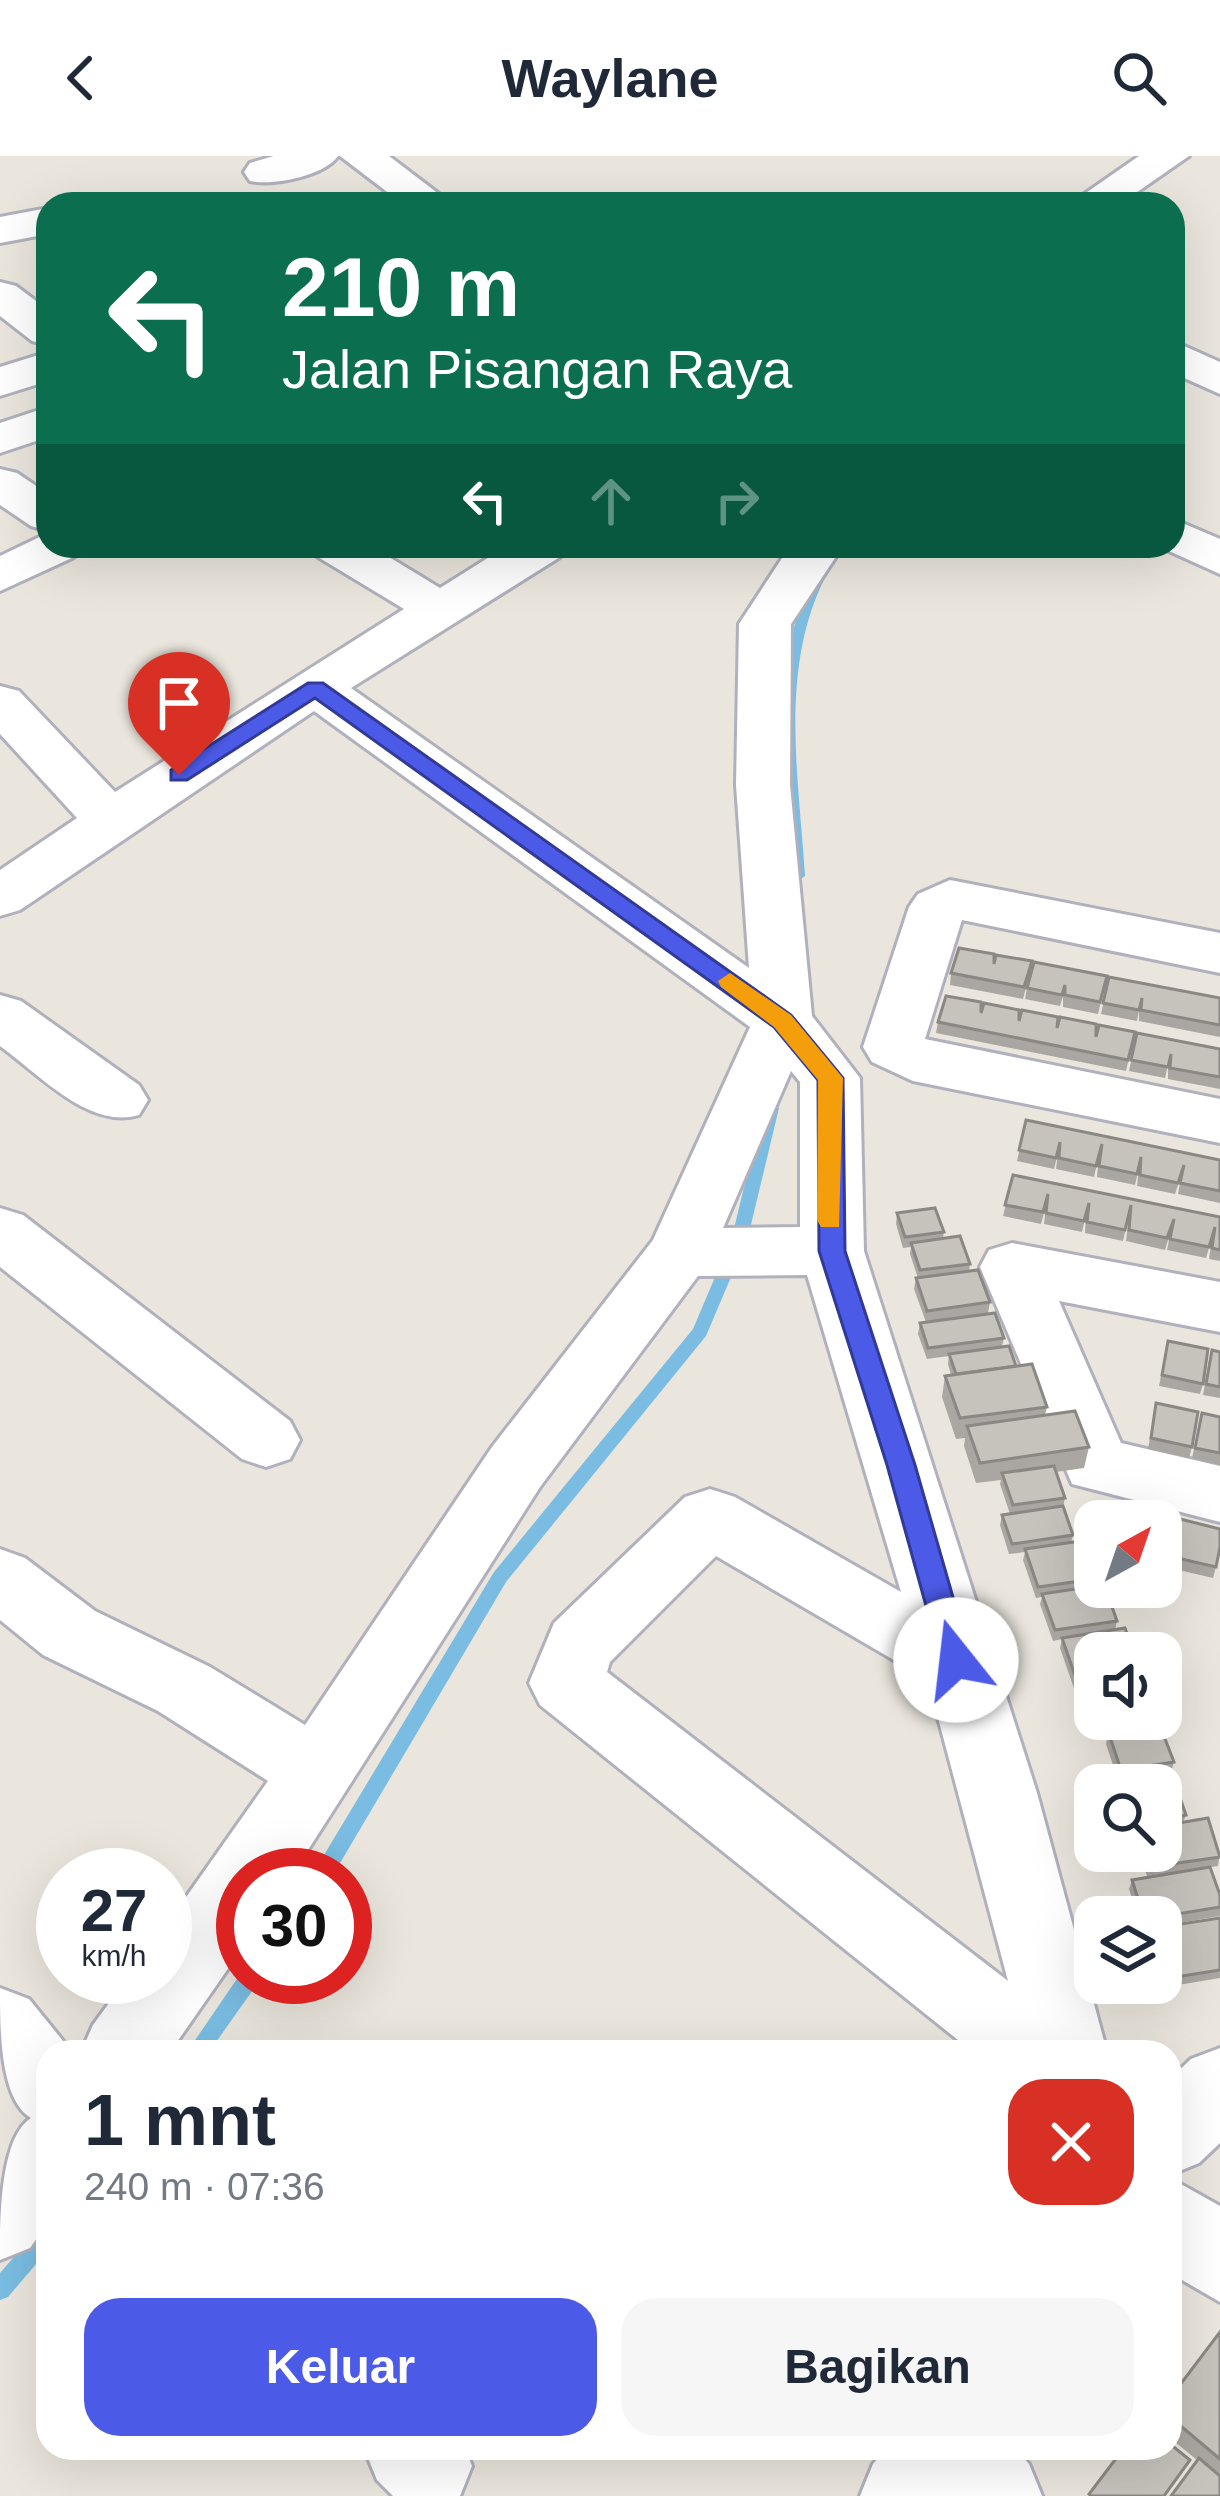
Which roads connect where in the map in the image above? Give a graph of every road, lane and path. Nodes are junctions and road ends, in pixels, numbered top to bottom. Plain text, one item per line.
1 (317, 156) edge
2 (361, 156) edge
3 (1168, 156) edge
4 (265, 172) dead end
5 (414, 192) edge
6 (1110, 192) edge
7 (36, 222) edge
8 (0, 230) edge
9 (0, 295) edge
10 (36, 322) edge
11 (36, 370) edge
12 (0, 382) edge
13 (36, 426) edge
14 (0, 439) edge
15 (0, 483) edge
16 (36, 508) edge
17 (1185, 540) edge
18 (36, 557) edge
19 (356, 558) edge
20 (522, 558) edge
21 (807, 558) edge
22 (1220, 559) edge
23 (0, 576) edge
24 (439, 609) junction
25 (316, 688) junction
26 (0, 702) edge
27 (113, 823) junction
28 (0, 897) edge
29 (1220, 952) edge
30 (0, 1016) edge
31 (783, 1021) junction
32 (117, 1100) dead end
33 (1220, 1121) edge
34 (0, 1232) edge
35 (832, 1251) junction
36 (680, 1252) junction
37 (1220, 1307) edge
38 (266, 1440) dead end
39 (1220, 1494) edge
40 (0, 1580) edge
41 (956, 1660) junction
42 (317, 1772) junction
43 (267, 1848) edge
44 (216, 1921) edge
45 (0, 2026) edge
46 (131, 2040) edge
47 (1021, 2040) edge
48 (1063, 2040) edge
49 (36, 2071) edge
50 (1220, 2087) edge
51 (1182, 2123) edge
52 (36, 2168) edge
53 (0, 2218) edge
54 (1182, 2229) edge
55 (1220, 2259) edge
56 (939, 2460) edge
57 (962, 2460) edge
58 (905, 2496) edge
59 (998, 2496) edge

1 - 4 street
2 - 5 street
3 - 6 street
7 - 8 street
9 - 10 street
11 - 12 street
13 - 14 street
15 - 16 street
17 - 22 street
18 - 23 street
19 - 24 street
20 - 24 street
21 - 31 street
24 - 25 street
25 - 27 street
25 - 31 street
26 - 27 street
27 - 28 street
29 - 33 street
30 - 32 street
31 - 35 street
31 - 36 street
34 - 38 street
35 - 36 street
35 - 41 street
36 - 42 street
37 - 39 street
40 - 42 street
41 - 47 street
41 - 48 street
42 - 43 street
44 - 46 street
45 - 49 street
50 - 51 street
52 - 53 street
54 - 55 street
56 - 58 street
57 - 59 street

